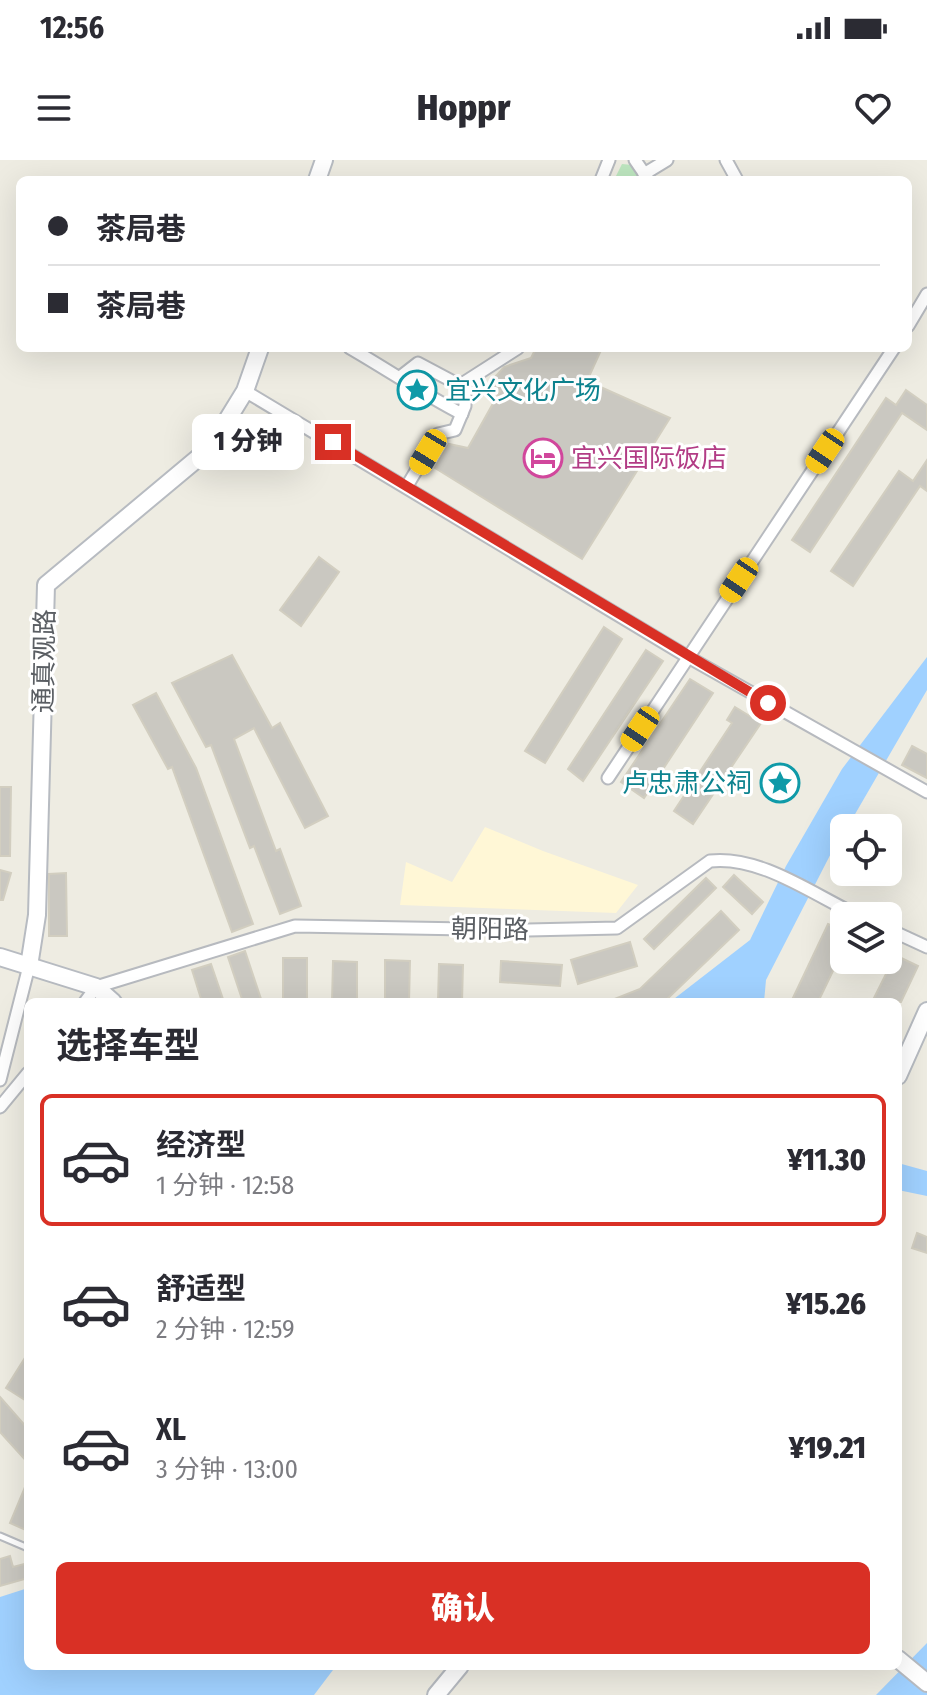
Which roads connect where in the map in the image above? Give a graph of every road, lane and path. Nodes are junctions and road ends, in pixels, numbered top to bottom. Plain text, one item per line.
1 (667, 160) edge
2 (647, 176) edge
3 (927, 294) edge
4 (912, 319) edge
5 (259, 352) edge
6 (357, 352) edge
7 (512, 352) edge
8 (891, 352) edge
9 (400, 377) junction
10 (465, 388) junction
11 (245, 391) junction
12 (462, 414) junction
13 (407, 486) junction
14 (688, 657) junction
15 (608, 778) dead end
16 (927, 792) edge
17 (830, 903) edge
18 (902, 935) edge
19 (927, 947) edge
20 (0, 957) edge
21 (29, 966) junction
22 (96, 987) junction
23 (88, 998) edge
24 (108, 998) edge
25 (927, 1011) edge
26 (902, 1067) edge
27 (24, 1078) edge
28 (0, 1080) edge
29 (0, 1107) edge
30 (0, 1536) edge
31 (24, 1546) edge
32 (902, 1662) edge
33 (457, 1670) edge
34 (927, 1683) edge
35 (436, 1695) edge

1 - 2 street
3 - 4 street
5 - 11 street, 通真观路
6 - 9 street
7 - 10 street
8 - 14 street
9 - 10 street
9 - 12 street
10 - 12 street
11 - 13 street
11 - 21 street, 通真观路
12 - 13 street
13 - 14 street
14 - 15 street
14 - 16 street
17 - 22 street, 朝阳路
18 - 19 street
20 - 21 street
21 - 22 street
21 - 28 street
22 - 23 street
22 - 24 street
25 - 26 street
27 - 29 street
30 - 31 lane
32 - 34 street
33 - 35 street

